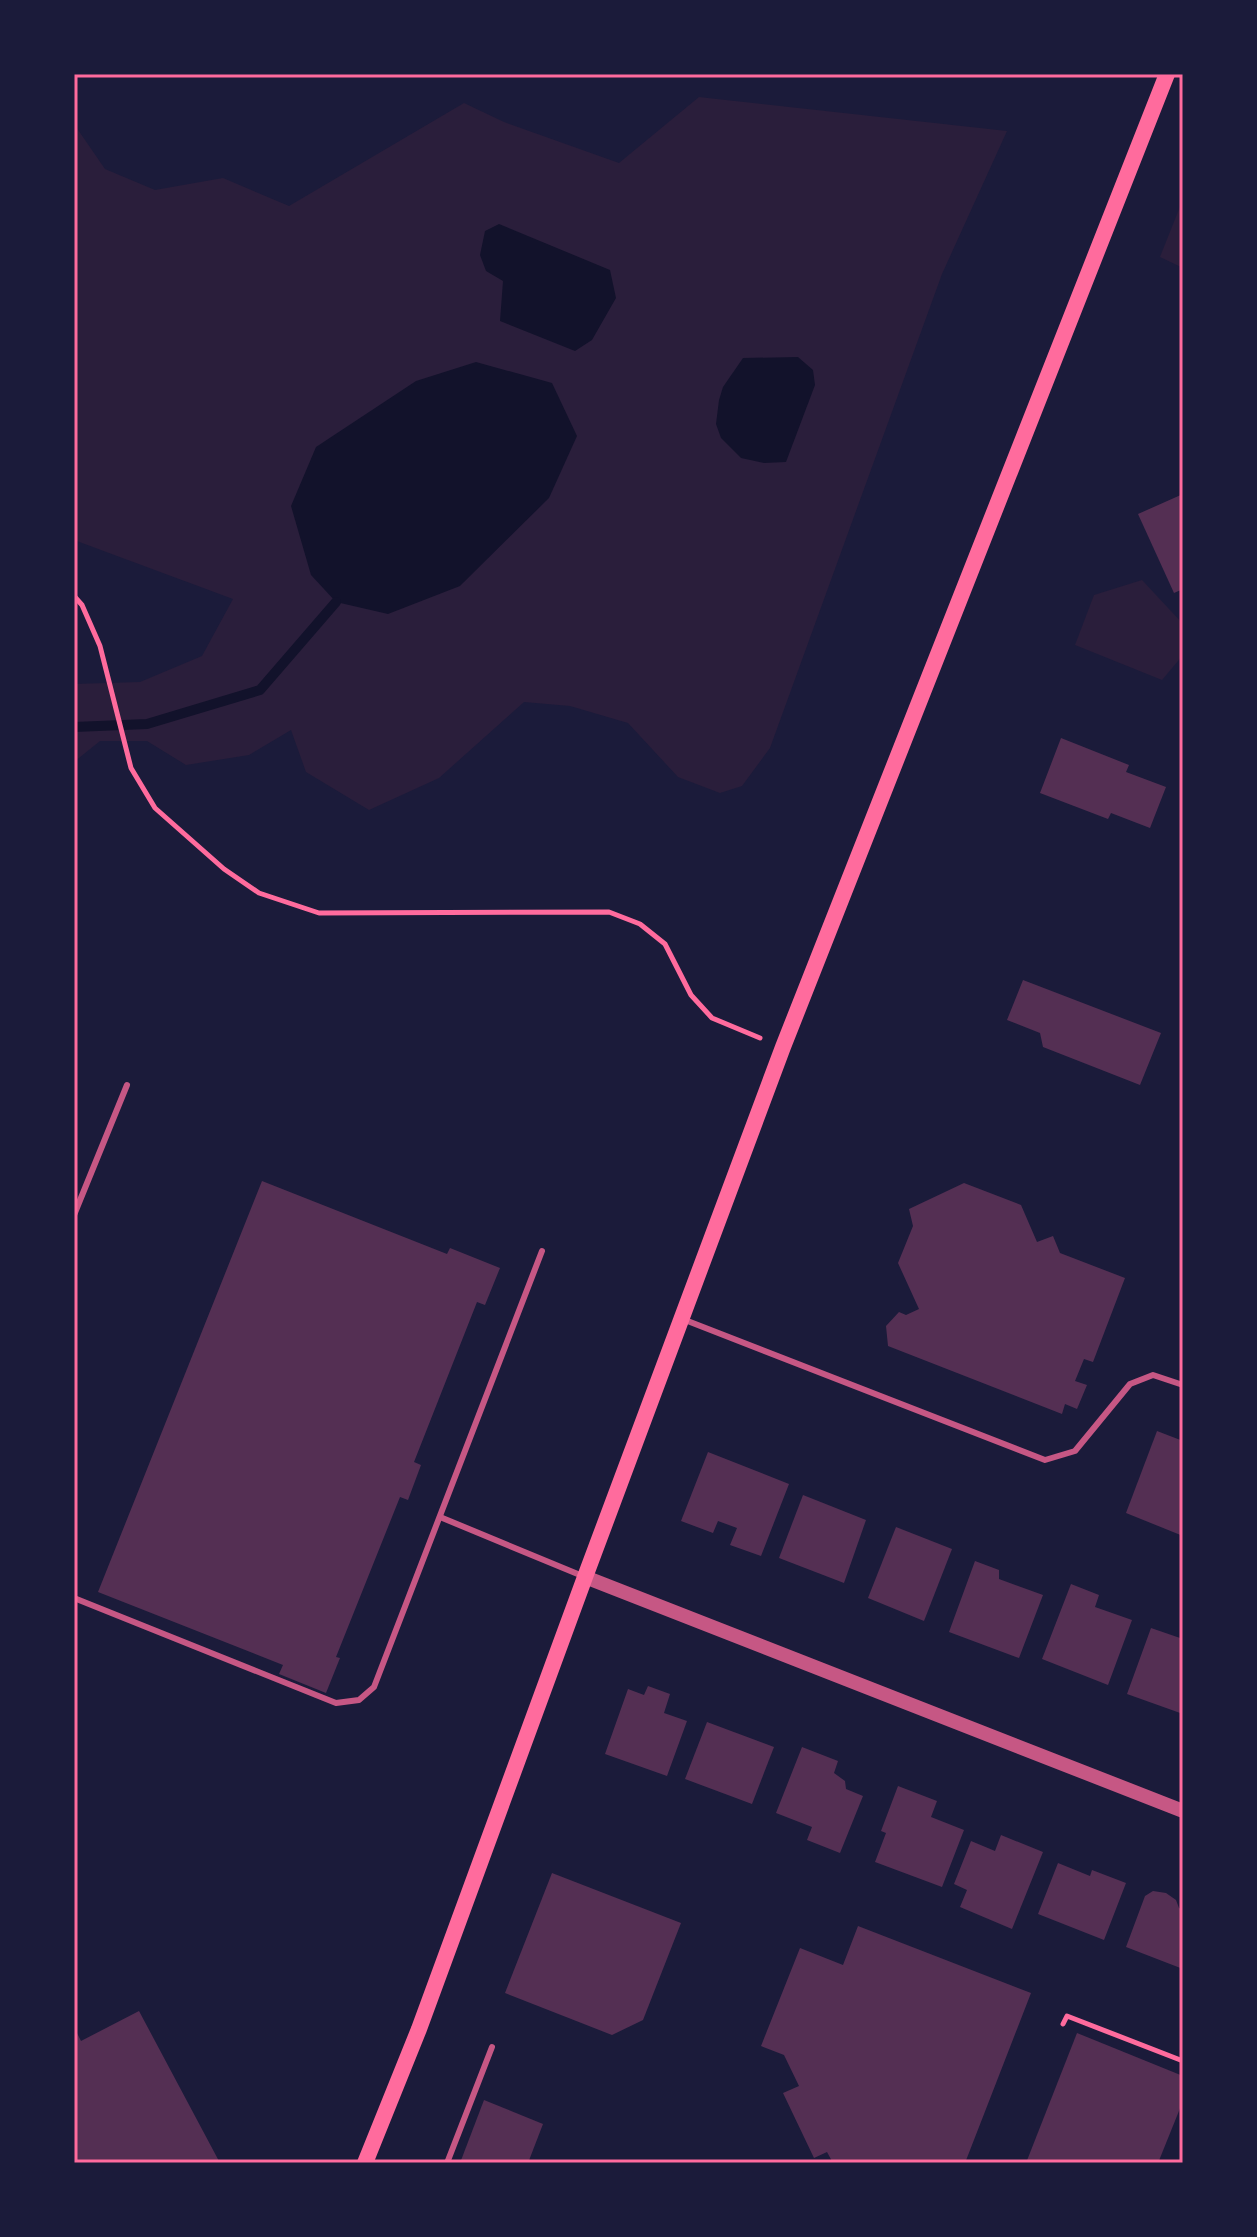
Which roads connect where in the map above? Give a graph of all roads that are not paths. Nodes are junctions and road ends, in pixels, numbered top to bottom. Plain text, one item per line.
1 (1167, 74) edge
2 (127, 1085) dead end
3 (74, 1215) edge
4 (542, 1251) dead end
5 (681, 1319) junction
6 (1183, 1385) edge
7 (440, 1517) junction
8 (585, 1577) junction
9 (74, 1598) edge
10 (1183, 1811) edge
11 (492, 2047) dead end
12 (365, 2163) edge
13 (447, 2163) edge

1 - 5 main road
2 - 3 lane
4 - 7 lane
5 - 6 lane
5 - 8 main road
7 - 8 lane
7 - 9 lane
8 - 10 street
8 - 12 main road
11 - 13 lane

